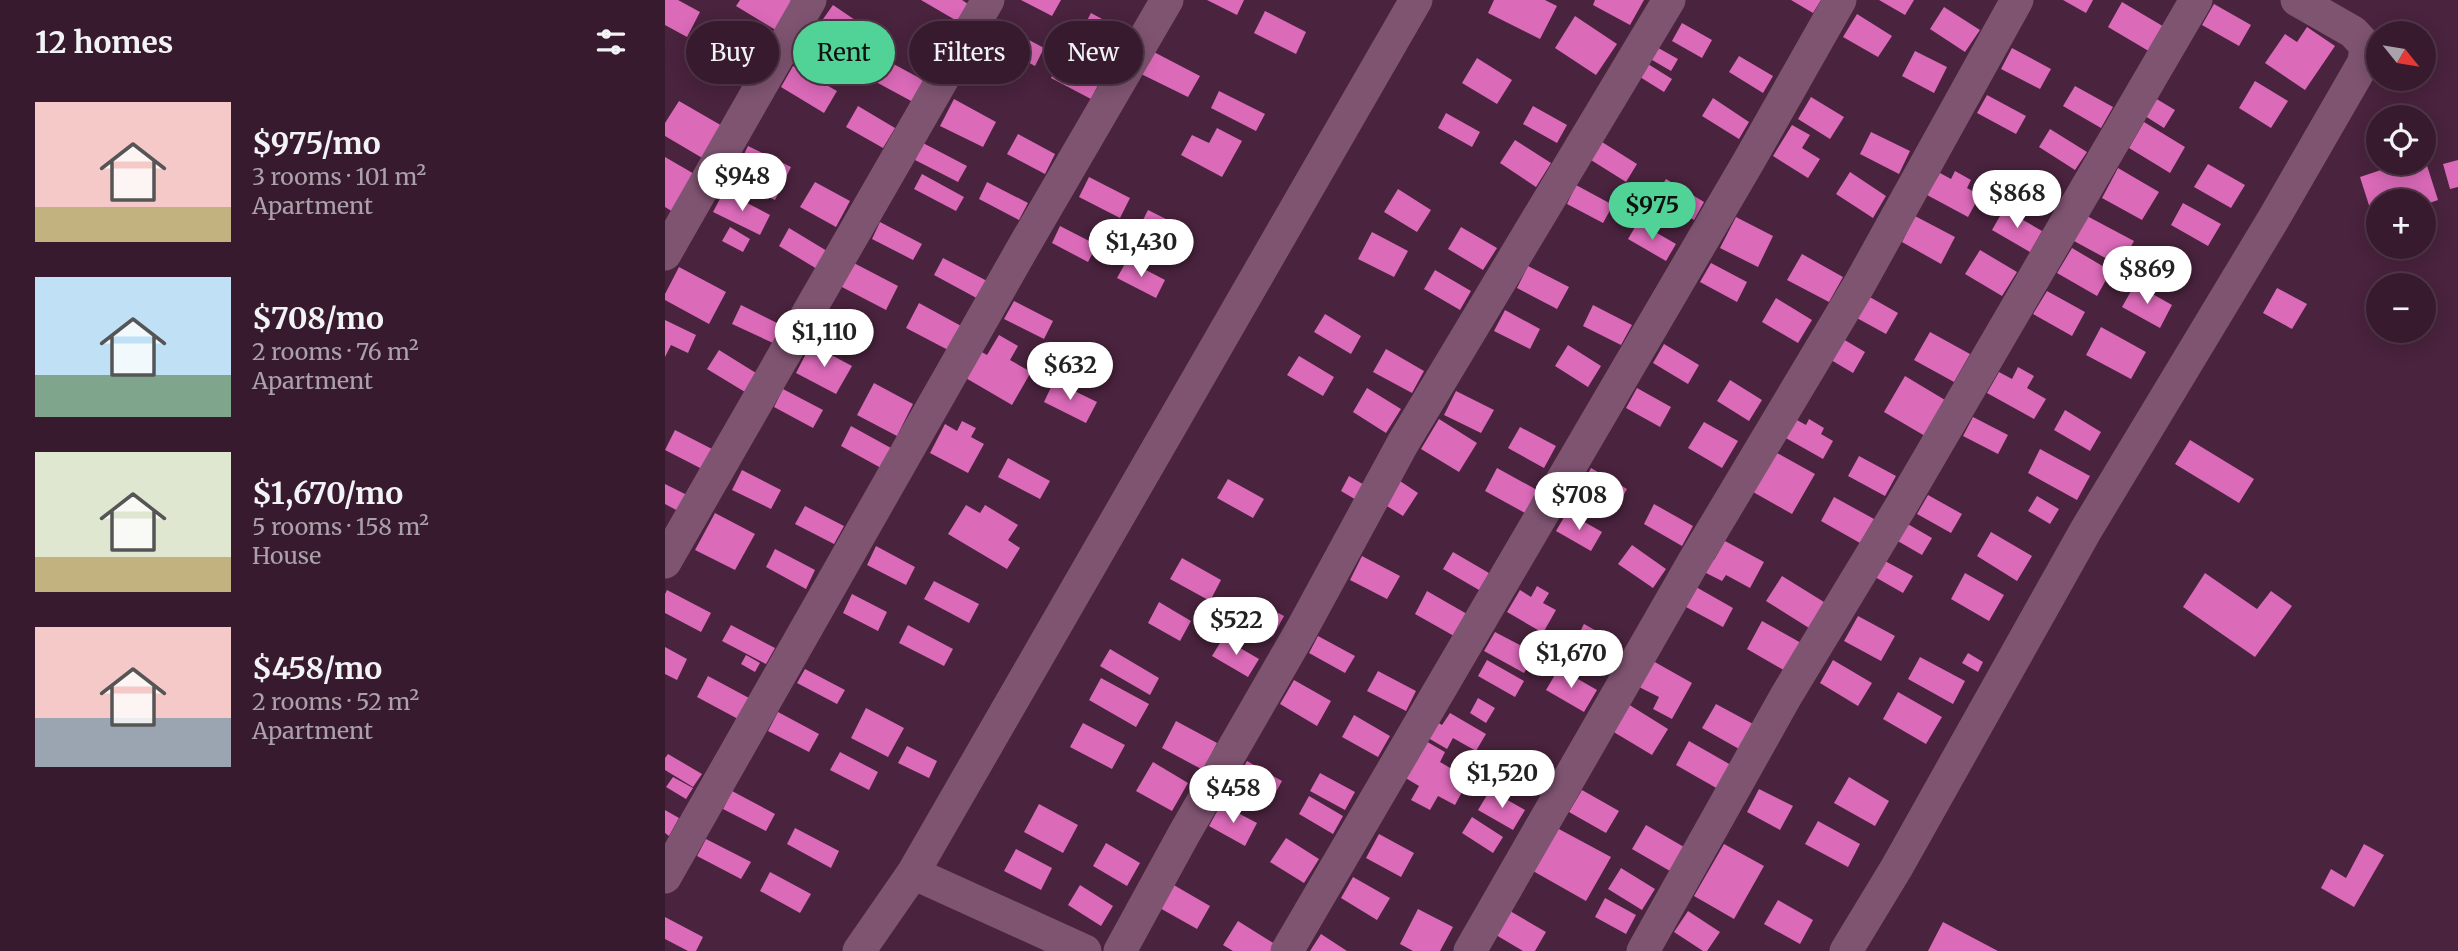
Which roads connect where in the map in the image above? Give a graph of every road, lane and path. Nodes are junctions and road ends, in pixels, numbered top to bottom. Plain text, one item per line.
1 (810, 0) edge
2 (988, 0) edge
3 (1167, 0) edge
4 (1416, 0) edge
5 (1668, 0) edge
6 (1840, 0) edge
7 (2017, 0) edge
8 (2196, 0) edge
9 (2297, 0) edge
10 (665, 254) edge
11 (665, 562) edge
12 (913, 873) junction
13 (665, 877) edge
14 (859, 951) edge
15 (1085, 951) edge
16 (1120, 951) edge
17 (1287, 951) edge
18 (1470, 951) edge
19 (1643, 951) edge
20 (1846, 951) edge

1 - 10 street
2 - 11 street
3 - 13 street
4 - 12 street
5 - 16 street
6 - 17 street
7 - 18 street
8 - 19 street
9 - 20 street
12 - 14 street
12 - 15 street

